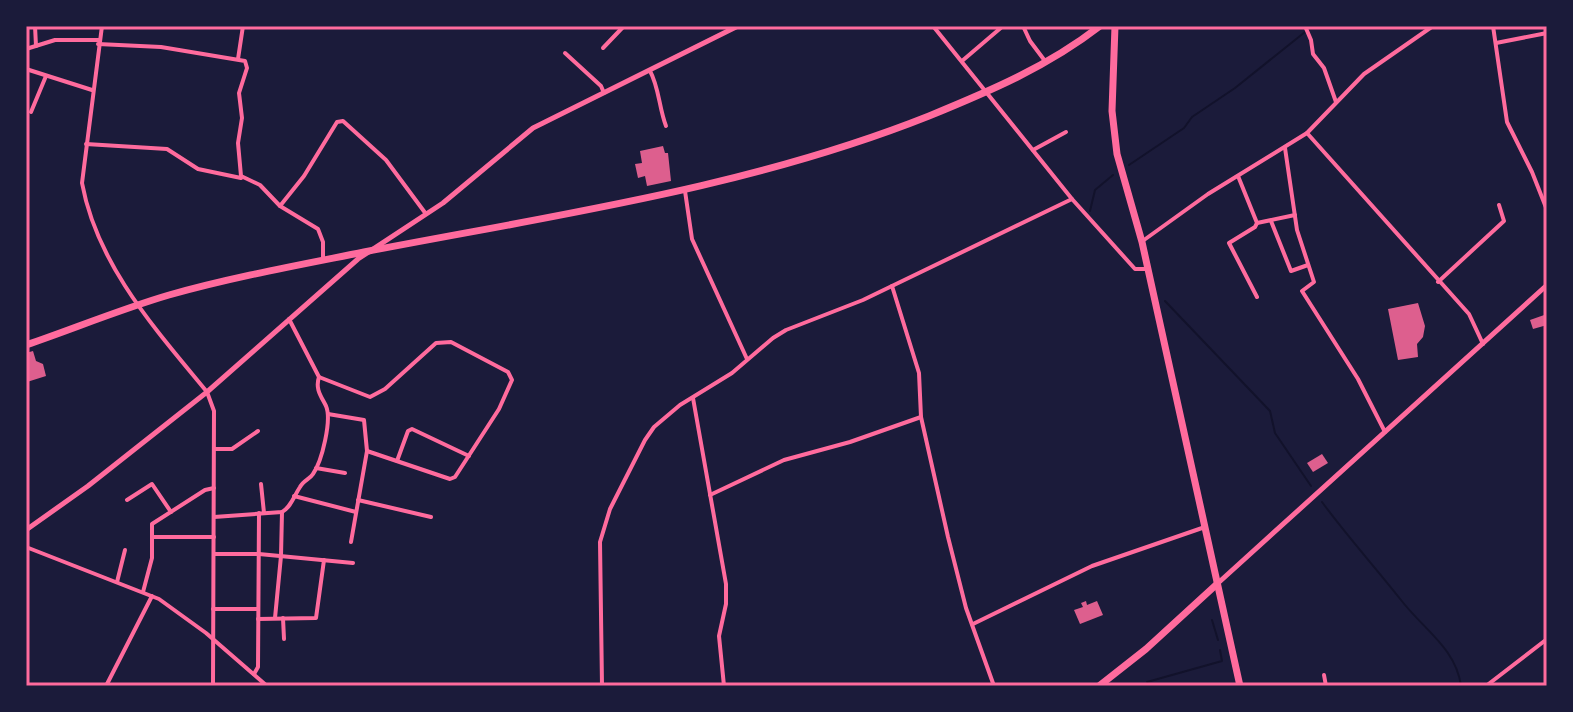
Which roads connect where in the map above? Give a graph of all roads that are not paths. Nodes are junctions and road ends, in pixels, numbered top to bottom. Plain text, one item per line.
1 (35, 26) edge
2 (102, 26) edge
3 (243, 26) edge
4 (624, 26) edge
5 (738, 26) edge
6 (933, 26) edge
7 (1003, 26) edge
8 (1023, 26) edge
9 (1100, 26) edge
10 (1115, 26) edge
11 (1305, 26) edge
12 (1433, 26) edge
13 (1493, 26) edge
14 (1547, 33) edge
15 (98, 42) junction
16 (1496, 43) junction
17 (36, 46) junction
18 (603, 48) dead end
19 (26, 49) edge
20 (565, 53) dead end
21 (238, 59) junction
22 (962, 61) junction
23 (1046, 64) junction
24 (26, 69) edge
25 (650, 71) junction
26 (46, 76) junction
27 (92, 90) junction
28 (604, 93) junction
29 (988, 93) junction
30 (1336, 102) junction
31 (31, 112) dead end
32 (666, 126) dead end
33 (1066, 132) dead end
34 (1307, 133) junction
35 (86, 144) junction
36 (1285, 148) junction
37 (1033, 150) junction
38 (1238, 176) junction
39 (241, 178) junction
40 (684, 190) junction
41 (1072, 199) junction
42 (1499, 205) dead end
43 (280, 206) junction
44 (1547, 210) edge
45 (426, 214) junction
46 (1295, 215) junction
47 (1271, 221) junction
48 (1257, 223) junction
49 (1142, 242) junction
50 (368, 252) junction
51 (323, 261) junction
52 (1308, 265) junction
53 (1148, 269) junction
54 (1438, 282) junction
55 (1547, 285) edge
56 (892, 286) junction
57 (1257, 297) dead end
58 (138, 306) junction
59 (289, 319) junction
60 (1483, 344) junction
61 (26, 345) edge
62 (747, 359) junction
63 (319, 377) junction
64 (207, 392) junction
65 (693, 398) junction
66 (328, 414) junction
67 (921, 417) junction
68 (258, 431) dead end
69 (1385, 432) junction
70 (215, 449) junction
71 (367, 451) junction
72 (469, 456) junction
73 (397, 461) junction
74 (316, 468) junction
75 (345, 473) dead end
76 (261, 484) dead end
77 (215, 488) junction
78 (710, 495) junction
79 (294, 496) junction
80 (127, 500) dead end
81 (358, 500) junction
82 (171, 512) junction
83 (282, 512) junction
84 (356, 512) junction
85 (262, 513) junction
86 (214, 517) junction
87 (431, 517) dead end
88 (1205, 527) junction
89 (26, 530) edge
90 (152, 537) junction
91 (214, 537) junction
92 (351, 542) dead end
93 (26, 547) edge
94 (125, 550) dead end
95 (214, 554) junction
96 (259, 554) junction
97 (281, 556) junction
98 (324, 560) junction
99 (353, 563) dead end
100 (117, 582) junction
101 (1217, 584) junction
102 (143, 592) junction
103 (152, 596) junction
104 (213, 609) junction
105 (258, 609) junction
106 (275, 618) junction
107 (283, 618) junction
108 (258, 619) junction
109 (973, 624) junction
110 (213, 639) junction
111 (284, 639) dead end
112 (1547, 639) edge
113 (254, 675) junction
114 (1324, 675) dead end
115 (106, 686) edge
116 (213, 686) edge
117 (267, 686) edge
118 (602, 686) edge
119 (724, 686) edge
120 (994, 686) edge
121 (1099, 686) edge
122 (1240, 686) edge
123 (1326, 686) edge
124 (1486, 686) edge

1 - 17 street
2 - 15 street
3 - 21 street
4 - 18 street
5 - 25 street
6 - 22 street
7 - 22 street
8 - 23 street
9 - 23 main road
10 - 49 main road
11 - 30 street
12 - 30 street
13 - 16 street
14 - 16 street
15 - 17 street
15 - 21 street
15 - 27 street
16 - 44 street
17 - 19 street
20 - 28 street
21 - 39 street
22 - 29 street
23 - 29 main road
24 - 26 street
25 - 28 street
25 - 32 street
26 - 27 street
26 - 31 street
27 - 35 street
28 - 45 street
29 - 37 street
29 - 40 main road
30 - 34 street
33 - 37 street
34 - 36 street
34 - 54 street
35 - 39 street
35 - 58 street
36 - 38 street
36 - 46 street
37 - 41 street
38 - 48 street
38 - 49 street
39 - 43 street
40 - 50 main road
40 - 62 street
41 - 53 street
41 - 56 street
42 - 54 street
43 - 45 street
43 - 51 street
45 - 50 street
46 - 47 street
46 - 52 street
47 - 48 street
47 - 52 street
48 - 57 street
49 - 53 main road
50 - 51 main road
50 - 59 street
51 - 58 main road
52 - 69 street
53 - 88 main road
54 - 60 street
55 - 60 street
56 - 62 street
56 - 67 street
58 - 61 main road
58 - 64 street
59 - 63 street
59 - 64 street
60 - 69 street
62 - 65 street
63 - 66 street
63 - 72 street
64 - 70 street
64 - 89 street
65 - 78 street
65 - 118 street
66 - 71 street
66 - 74 street
67 - 78 street
67 - 109 street
68 - 70 street
69 - 101 street
70 - 77 street
71 - 73 street
71 - 81 street
72 - 73 street
72 - 73 street
74 - 75 street
74 - 79 street
76 - 85 street
77 - 82 street
77 - 86 street
78 - 119 street
79 - 83 street
79 - 84 street
80 - 82 street
81 - 84 street
81 - 87 street
82 - 90 street
83 - 85 street
83 - 97 street
84 - 92 street
85 - 86 street
85 - 96 street
86 - 91 street
88 - 101 main road
88 - 109 street
90 - 91 street
90 - 102 street
91 - 95 street
93 - 100 street
94 - 100 street
95 - 96 street
95 - 104 street
96 - 97 street
96 - 105 street
97 - 98 street
97 - 106 street
98 - 99 street
98 - 107 street
100 - 102 street
101 - 121 main road
101 - 122 main road
102 - 103 street
103 - 110 street
103 - 115 street
104 - 105 street
104 - 110 street
105 - 108 street
106 - 107 street
106 - 108 street
107 - 111 street
108 - 113 street
109 - 120 street
110 - 113 street
110 - 116 street
112 - 124 street
113 - 117 street
114 - 123 street

